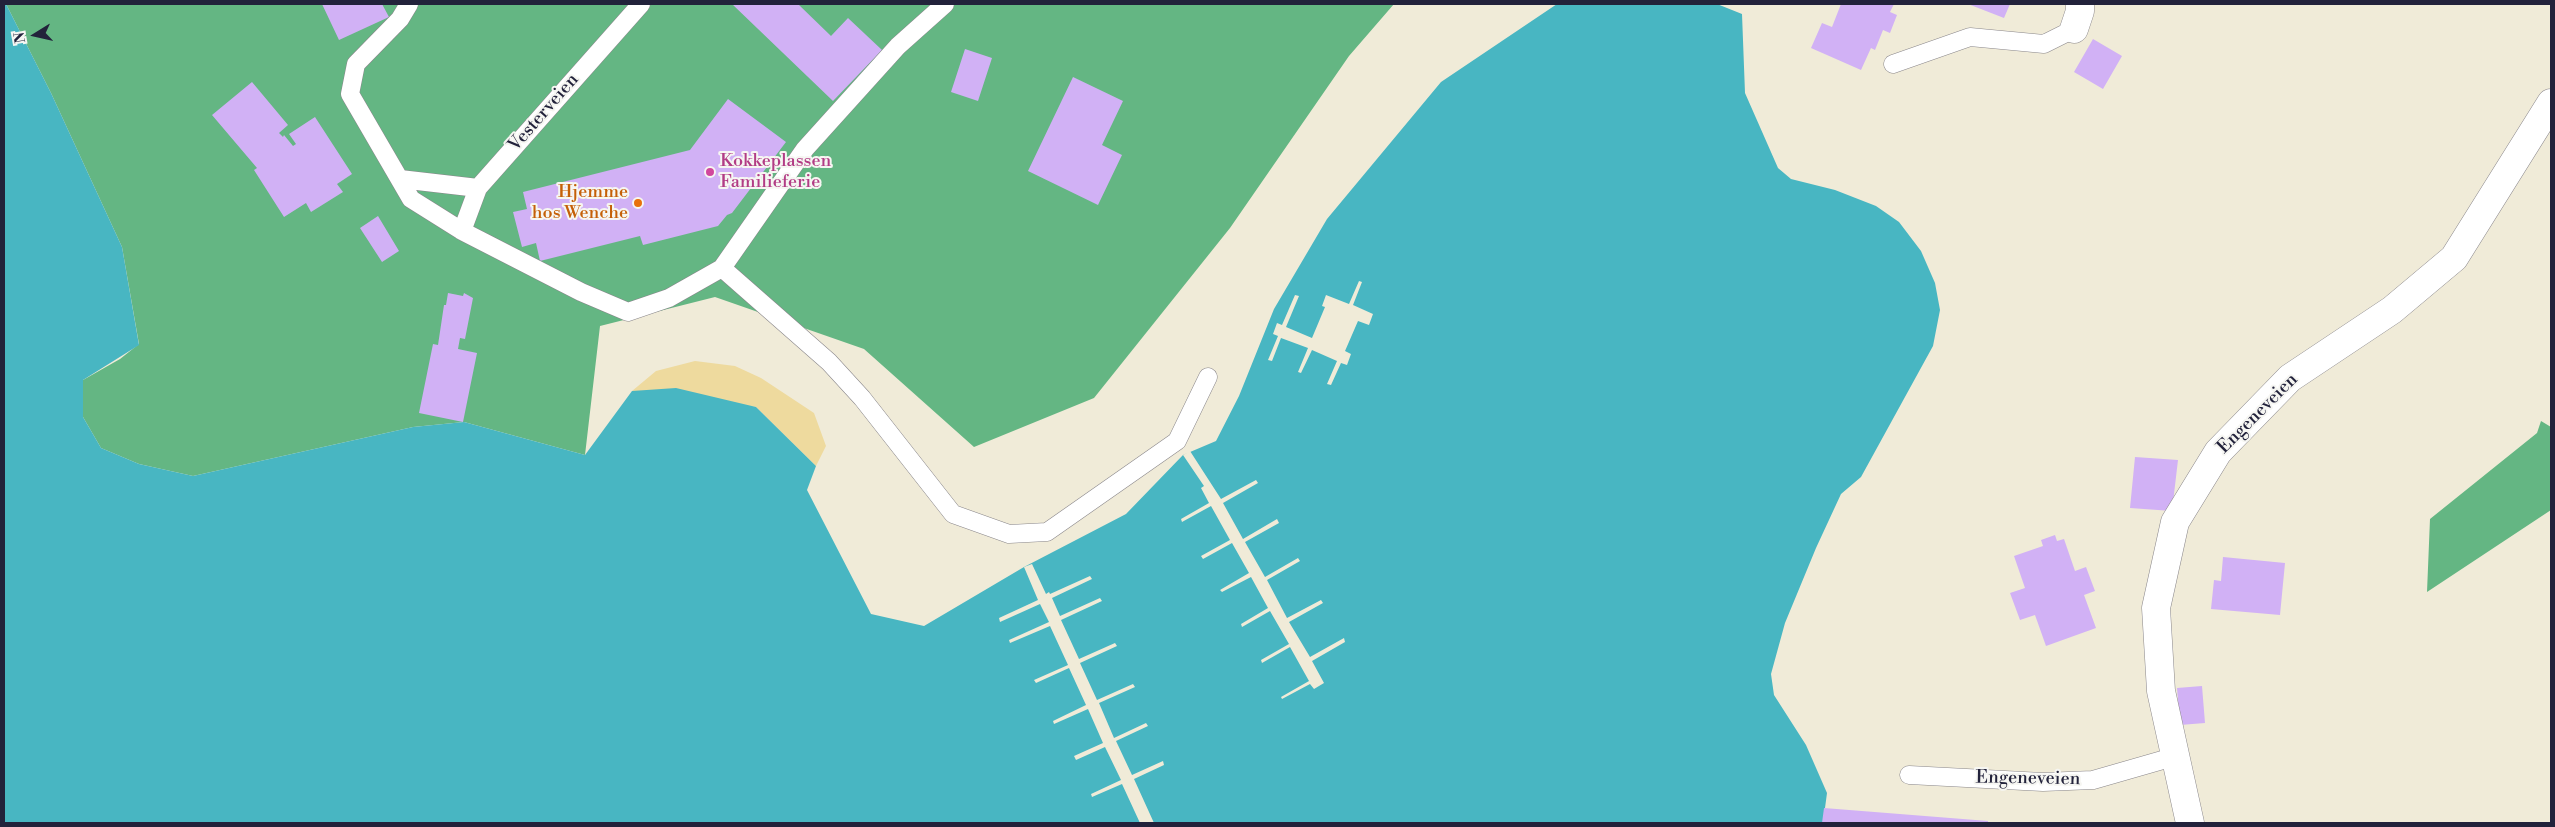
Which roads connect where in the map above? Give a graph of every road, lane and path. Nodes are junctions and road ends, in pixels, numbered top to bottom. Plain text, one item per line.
1 (409, 4) edge
2 (641, 4) edge
3 (945, 4) edge
4 (2077, 16) edge
5 (1893, 64) dead end
6 (2551, 103) edge
7 (400, 179) junction
8 (478, 188) junction
9 (462, 231) junction
10 (722, 268) junction
11 (1208, 377) dead end
12 (2173, 757) junction
13 (1910, 775) dead end
14 (2190, 823) edge

1 - 7 lane
2 - 8 lane, Vesterveien
3 - 10 lane
4 - 5 lane
6 - 12 street, Engeneveien
7 - 8 lane
7 - 9 lane
8 - 9 lane, Vesterveien
9 - 10 lane
10 - 11 lane
12 - 13 lane, Engeneveien
12 - 14 street, Engeneveien

